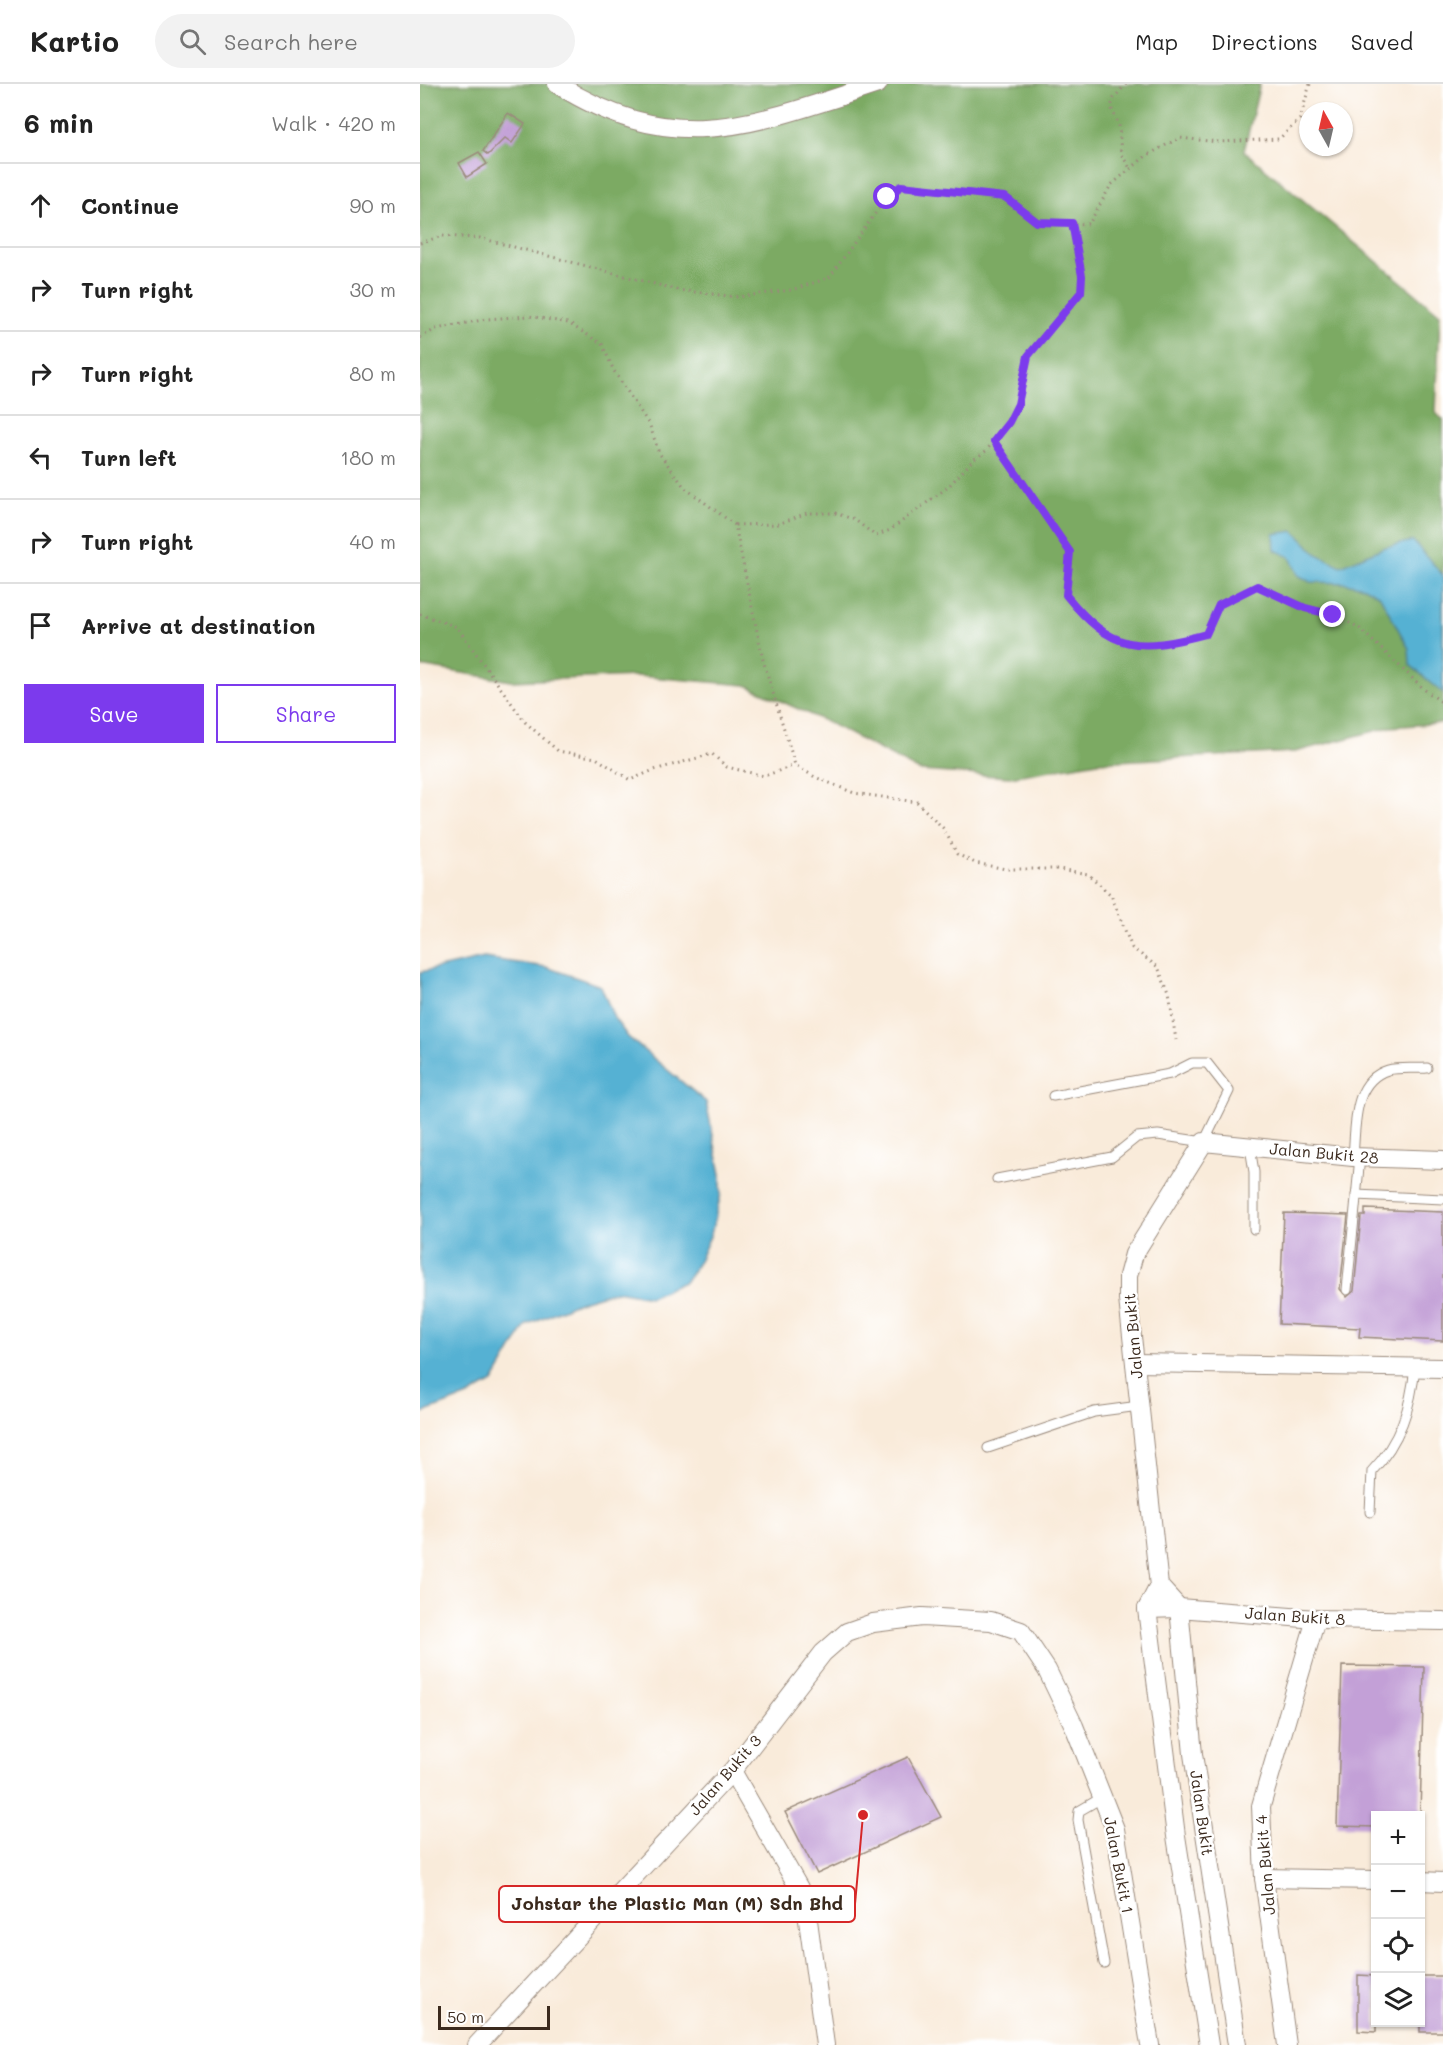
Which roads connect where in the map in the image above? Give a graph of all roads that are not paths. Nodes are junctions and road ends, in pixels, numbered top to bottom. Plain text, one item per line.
1 (557, 84) edge
2 (878, 84) edge
3 (1427, 1068) dead end
4 (1053, 1096) dead end
5 (1204, 1142) junction
6 (1251, 1147) junction
7 (1357, 1157) junction
8 (1443, 1160) edge
9 (997, 1179) dead end
10 (1356, 1195) junction
11 (1443, 1199) edge
12 (1254, 1229) dead end
13 (1347, 1290) dead end
14 (1135, 1363) junction
15 (1415, 1367) junction
16 (1443, 1368) edge
17 (1139, 1406) junction
18 (988, 1448) dead end
19 (1370, 1512) dead end
20 (1159, 1587) junction
21 (1179, 1608) junction
22 (1147, 1609) junction
23 (1316, 1619) junction
24 (1443, 1621) edge
25 (1021, 1631) joint
26 (732, 1770) junction
27 (1103, 1797) junction
28 (1264, 1878) junction
29 (1371, 1880) edge
30 (1425, 1881) edge
31 (1443, 1882) edge
32 (1104, 1963) dead end
33 (477, 2045) edge
34 (825, 2045) edge
35 (1150, 2045) edge
36 (1209, 2045) edge
37 (1237, 2045) edge
38 (1287, 2045) edge

1 - 2 street
3 - 7 lane
4 - 5 lane
5 - 6 street, Jalan Bukit 28
5 - 9 lane
5 - 14 street, Jalan Bukit
6 - 7 street, Jalan Bukit 28
6 - 12 lane
7 - 8 street, Jalan Bukit 28
7 - 10 lane
10 - 11 lane
10 - 13 lane
14 - 15 street
14 - 17 street, Jalan Bukit
15 - 16 street
15 - 19 lane
17 - 18 lane
17 - 20 street, Jalan Bukit
20 - 21 street
20 - 22 street
21 - 22 street, Jalan Bukit 8
21 - 23 street, Jalan Bukit 8
21 - 37 street, Jalan Bukit
22 - 36 street, Jalan Bukit
23 - 24 street, Jalan Bukit 8
23 - 28 street, Jalan Bukit 4
25 - 26 street, Jalan Bukit 3
25 - 27 street, Jalan Bukit 1
26 - 33 street, Jalan Bukit 3
26 - 34 street
27 - 32 lane
27 - 35 street, Jalan Bukit 1
28 - 29 street
28 - 38 street, Jalan Bukit 4
30 - 31 street

